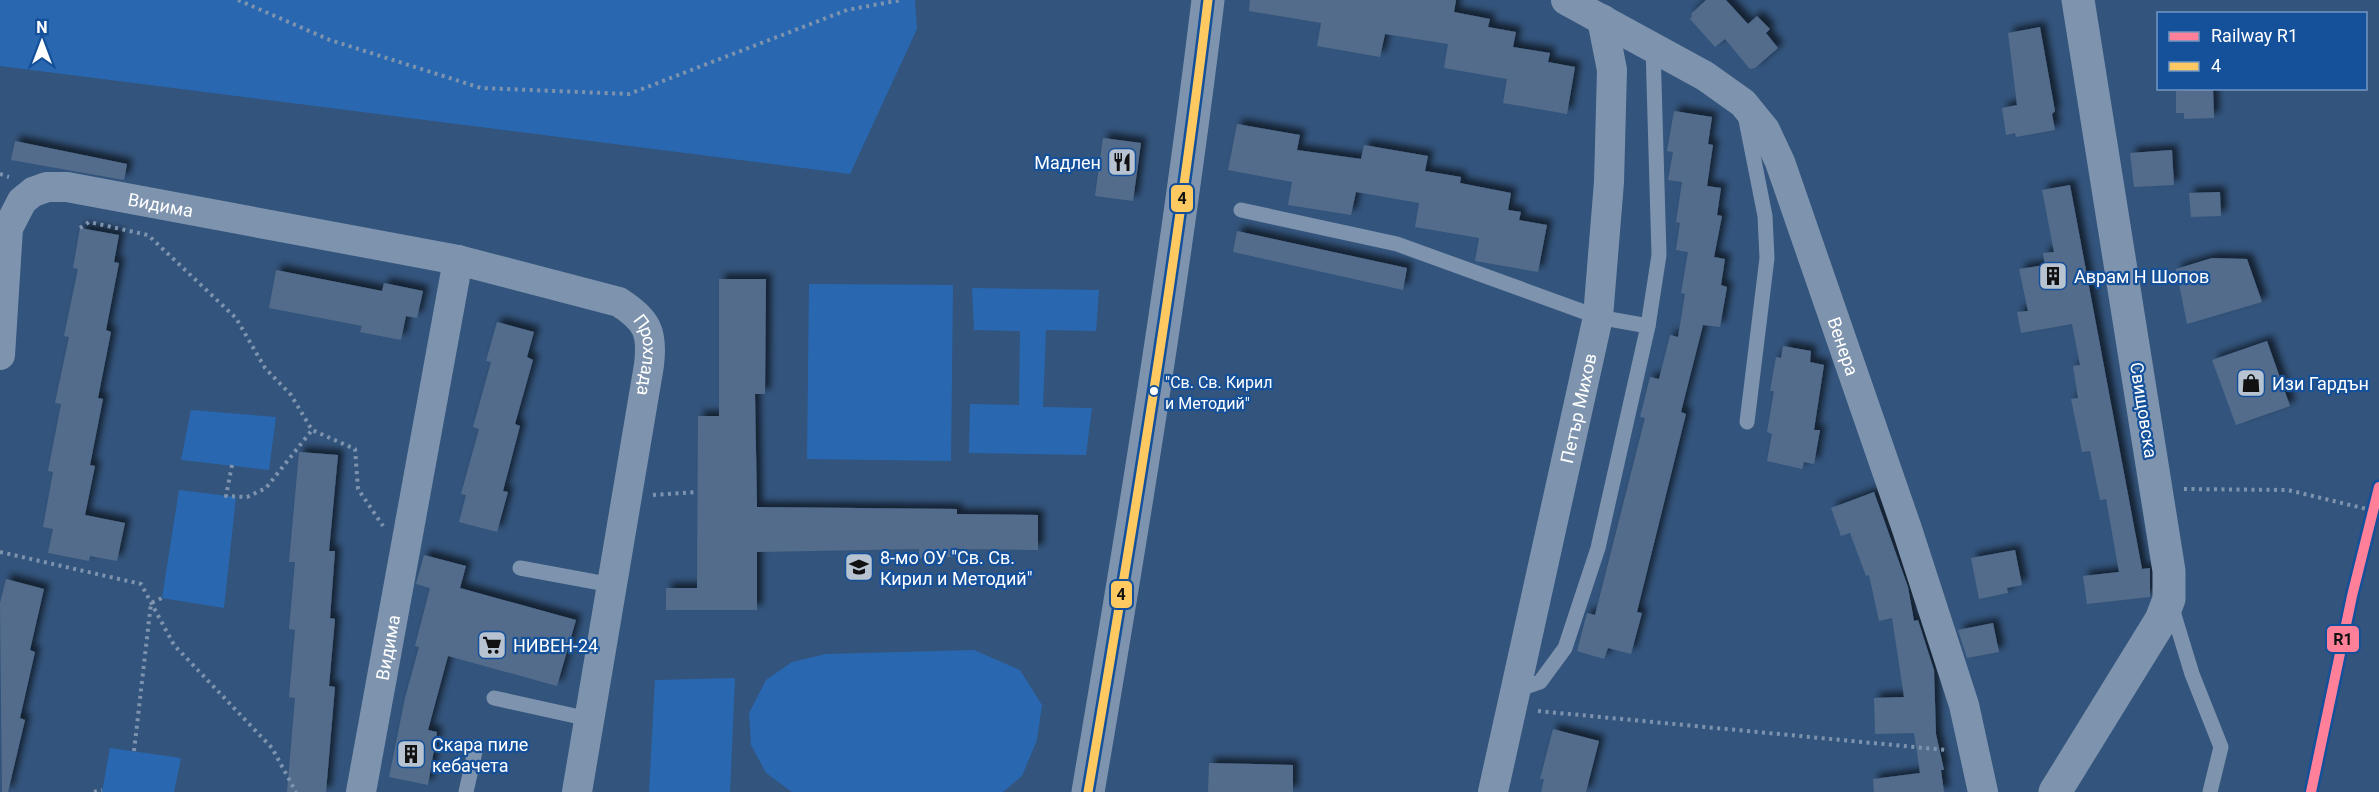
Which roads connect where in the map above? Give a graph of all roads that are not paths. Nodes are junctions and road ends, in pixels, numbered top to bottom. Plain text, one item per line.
1 (1208, 0) edge
2 (1566, 0) edge
3 (2078, 0) edge
4 (1602, 19) junction
5 (1653, 47) junction
6 (1743, 103) junction
7 (1241, 210) dead end
8 (458, 260) junction
9 (1598, 317) junction
10 (1648, 326) junction
11 (0, 355) edge
12 (1747, 422) dead end
13 (520, 568) dead end
14 (612, 585) junction
15 (2169, 599) junction
16 (494, 698) dead end
17 (1515, 699) junction
18 (589, 719) junction
19 (476, 747) dead end
20 (361, 792) edge
21 (466, 792) edge
22 (577, 792) edge
23 (1088, 792) edge
24 (1493, 792) edge
25 (1983, 792) edge
26 (2055, 792) edge
27 (2210, 792) edge

1 - 23 street
2 - 4 street, Венера
3 - 15 street, Свищовска
4 - 5 street, Венера
4 - 9 street, Петър Михов
5 - 6 street, Венера
5 - 10 lane
6 - 12 lane
6 - 25 street, Венера
7 - 9 lane
8 - 11 street, Видима
8 - 14 street, Прохлада
8 - 20 street, Видима
9 - 10 lane
9 - 17 street, Петър Михов
10 - 17 lane
13 - 14 lane
14 - 18 street, Прохлада
15 - 26 street, Свищовска
15 - 27 lane
16 - 18 lane
17 - 24 street, Петър Михов
18 - 22 street, Прохлада
19 - 21 lane

